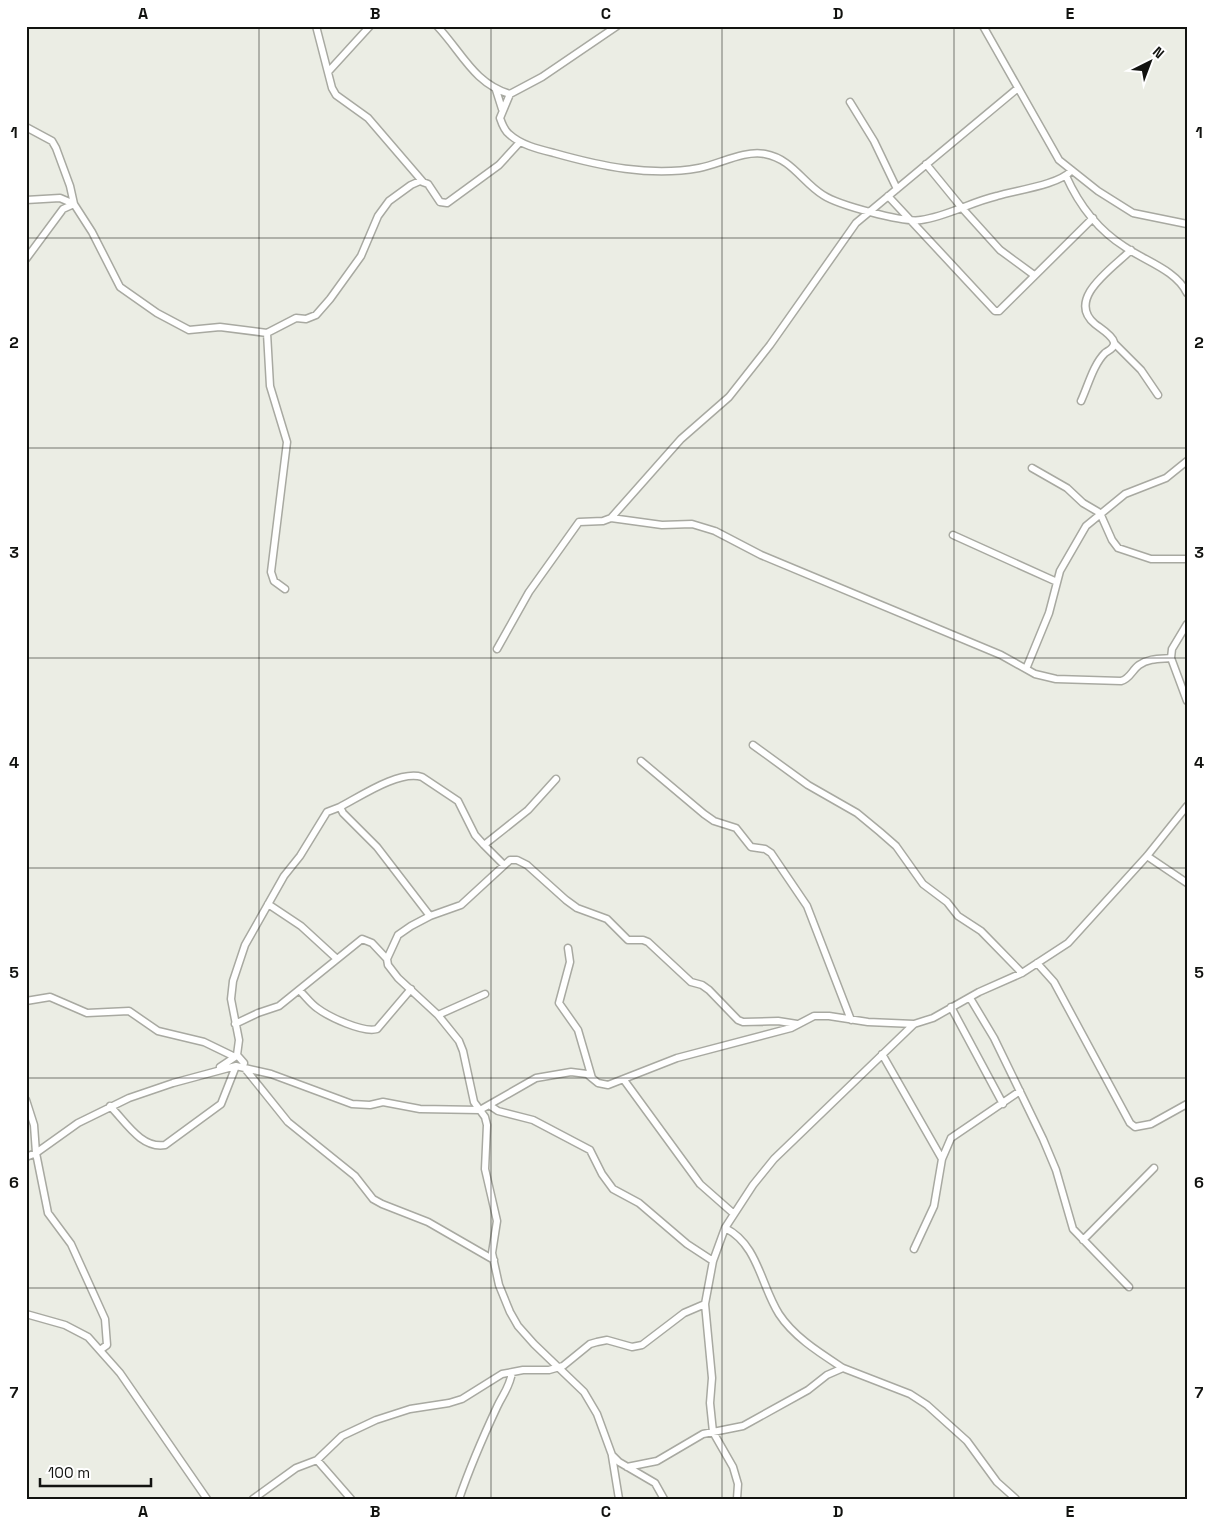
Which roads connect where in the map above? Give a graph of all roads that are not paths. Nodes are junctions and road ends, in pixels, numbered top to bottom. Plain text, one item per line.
1 (316, 26) edge
2 (370, 26) edge
3 (437, 26) edge
4 (617, 26) edge
5 (983, 26) edge
6 (328, 72) junction
7 (1018, 88) junction
8 (496, 90) junction
9 (510, 94) junction
10 (850, 102) dead end
11 (502, 109) junction
12 (26, 127) edge
13 (520, 142) junction
14 (926, 164) junction
15 (1071, 171) junction
16 (1066, 176) junction
17 (423, 182) junction
18 (897, 188) junction
19 (888, 196) junction
20 (26, 200) edge
21 (74, 204) junction
22 (962, 208) junction
23 (868, 212) junction
24 (907, 218) junction
25 (1093, 218) junction
26 (1187, 224) edge
27 (1131, 250) junction
28 (26, 259) edge
29 (1034, 275) junction
30 (1186, 288) edge
31 (266, 333) junction
32 (1114, 343) junction
33 (1158, 395) dead end
34 (1081, 401) dead end
35 (1187, 461) edge
36 (1032, 468) dead end
37 (1100, 513) junction
38 (611, 518) junction
39 (953, 535) dead end
40 (1187, 559) edge
41 (1057, 582) junction
42 (285, 589) dead end
43 (1187, 624) edge
44 (497, 649) dead end
45 (1172, 658) junction
46 (1026, 669) junction
47 (1187, 701) edge
48 (753, 745) dead end
49 (641, 761) dead end
50 (556, 779) dead end
51 (1187, 806) edge
52 (340, 807) junction
53 (484, 844) junction
54 (1147, 856) junction
55 (504, 865) junction
56 (1187, 883) edge
57 (268, 904) junction
58 (430, 916) junction
59 (568, 948) dead end
60 (337, 959) junction
61 (387, 959) junction
62 (1036, 963) junction
63 (1022, 973) junction
64 (411, 990) junction
65 (300, 991) junction
66 (485, 994) dead end
67 (970, 998) junction
68 (26, 1001) edge
69 (951, 1008) junction
70 (438, 1015) junction
71 (851, 1020) junction
72 (235, 1024) junction
73 (797, 1024) junction
74 (914, 1024) junction
75 (882, 1054) junction
76 (236, 1056) junction
77 (239, 1066) junction
78 (215, 1070) junction
79 (592, 1078) junction
80 (624, 1080) junction
81 (1020, 1091) junction
82 (26, 1100) edge
83 (1003, 1104) junction
84 (1187, 1104) edge
85 (489, 1105) junction
86 (110, 1106) junction
87 (480, 1110) junction
88 (36, 1153) junction
89 (26, 1157) edge
90 (942, 1159) junction
91 (1154, 1168) dead end
92 (734, 1214) junction
93 (725, 1228) junction
94 (1083, 1240) junction
95 (914, 1249) dead end
96 (494, 1260) junction
97 (713, 1261) junction
98 (1129, 1287) dead end
99 (705, 1304) junction
100 (26, 1314) edge
101 (100, 1350) junction
102 (558, 1367) junction
103 (843, 1368) junction
104 (512, 1372) junction
105 (713, 1432) junction
106 (612, 1455) junction
107 (317, 1460) junction
108 (627, 1467) junction
109 (207, 1499) edge
110 (253, 1499) edge
111 (351, 1499) edge
112 (460, 1499) edge
113 (619, 1499) edge
114 (664, 1499) edge
115 (737, 1499) edge
116 (1016, 1499) edge

1 - 6 street
2 - 6 street
3 - 8 street
4 - 9 street
5 - 7 street
6 - 17 street
7 - 14 street
7 - 15 street
8 - 9 street
8 - 11 street
9 - 11 street
10 - 18 street
11 - 13 street
12 - 21 street
13 - 17 street
13 - 23 street
14 - 18 street
14 - 22 street
15 - 16 street
15 - 26 street
16 - 22 street
16 - 25 street
17 - 31 street
18 - 19 street
19 - 23 street
19 - 24 street
20 - 21 street
21 - 28 street
21 - 31 street
22 - 24 street
22 - 29 street
23 - 24 street
23 - 38 street
24 - 29 street
25 - 27 street
25 - 29 street
27 - 30 street
27 - 32 street
31 - 42 street
32 - 33 street
32 - 34 street
35 - 37 street
36 - 37 street
37 - 40 street
37 - 41 street
38 - 44 street
38 - 46 street
39 - 41 street
41 - 46 street
43 - 45 street
45 - 46 street
45 - 47 street
48 - 63 street
49 - 71 street
50 - 53 street
51 - 54 street
52 - 53 street
52 - 57 street
52 - 58 street
53 - 55 street
54 - 56 street
54 - 62 street
55 - 58 street
55 - 73 street
57 - 60 street
57 - 72 street
58 - 61 street
59 - 79 street
60 - 61 street
60 - 65 street
61 - 64 street
62 - 63 street
62 - 84 street
63 - 67 street
64 - 65 street
64 - 70 street
65 - 72 street
66 - 70 street
67 - 69 street
67 - 81 street
68 - 76 street
69 - 74 street
69 - 83 street
70 - 87 street
71 - 73 street
71 - 74 street
72 - 76 street
73 - 80 street
74 - 75 street
75 - 90 street
75 - 92 street
76 - 77 street
76 - 78 street
77 - 78 street
77 - 86 street
77 - 87 street
77 - 96 street
78 - 86 street
79 - 80 street
79 - 85 street
80 - 92 street
81 - 83 street
81 - 94 street
82 - 88 street
83 - 90 street
85 - 87 street
85 - 97 street
86 - 88 street
87 - 96 street
88 - 89 street
88 - 101 street
90 - 95 street
91 - 94 street
92 - 93 street
93 - 97 street
93 - 103 street
94 - 98 street
96 - 102 street
97 - 99 street
99 - 102 street
99 - 105 street
100 - 101 street
101 - 109 street
102 - 104 street
102 - 106 street
103 - 105 street
103 - 116 street
104 - 107 street
104 - 112 street
105 - 108 street
105 - 115 street
106 - 108 street
106 - 113 street
107 - 110 street
107 - 111 street
108 - 114 street

